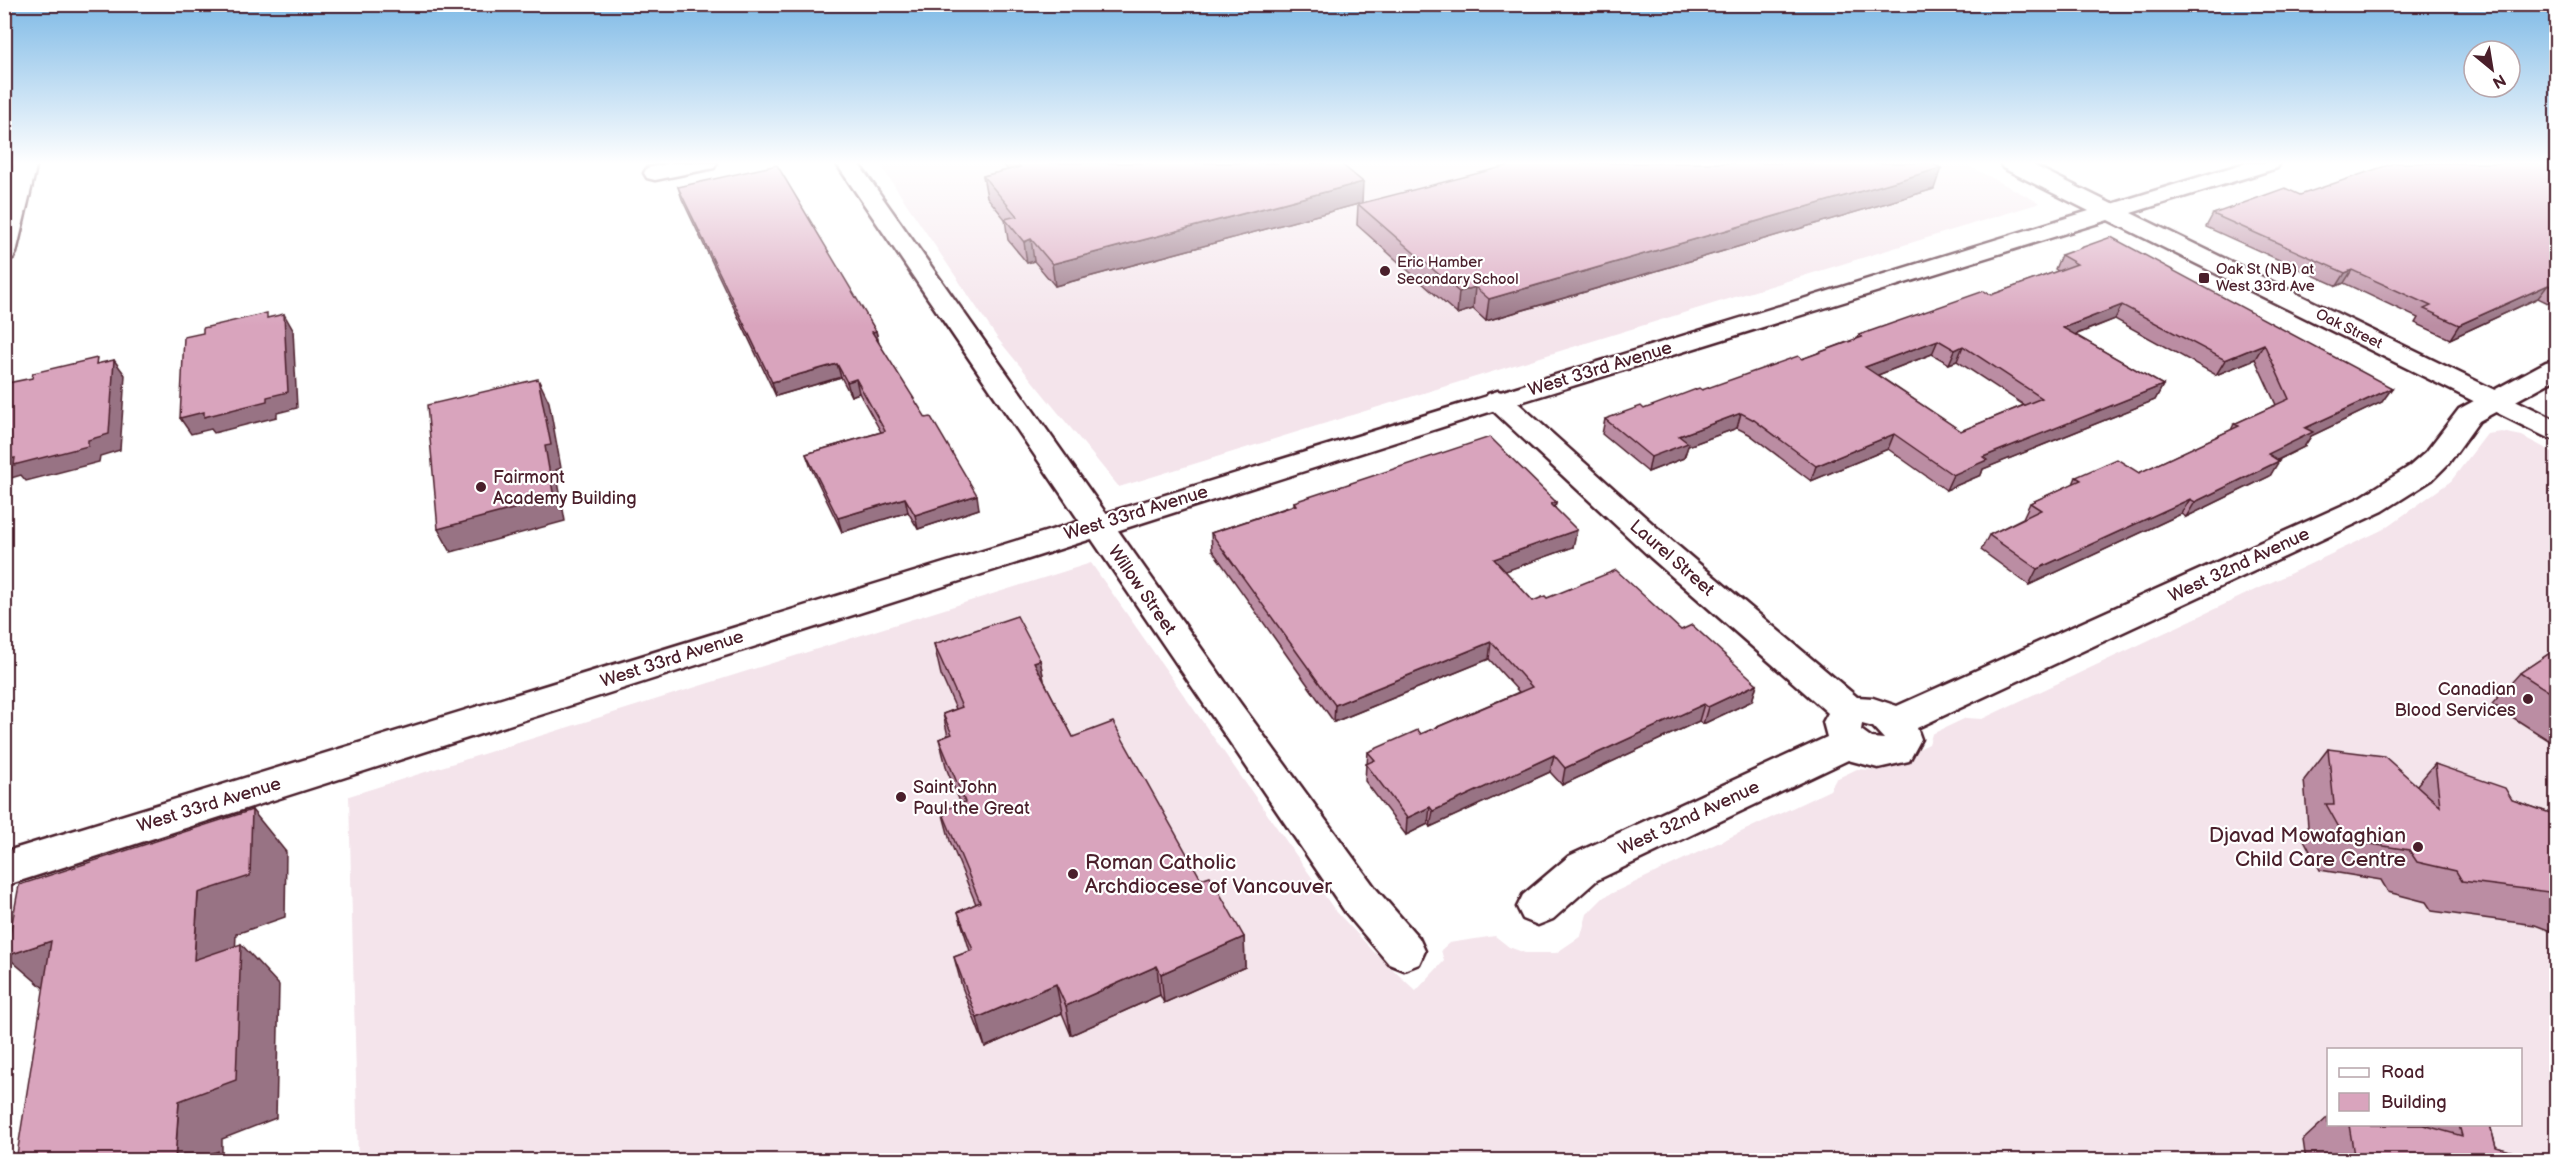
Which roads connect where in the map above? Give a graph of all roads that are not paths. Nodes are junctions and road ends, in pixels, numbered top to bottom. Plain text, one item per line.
1 (13, 217) edge
2 (884, 217) edge
3 (2094, 217) edge
4 (2124, 217) edge
5 (4, 253) edge
6 (2556, 368) edge
7 (1498, 400) junction
8 (2495, 401) junction
9 (2556, 431) edge
10 (1097, 526) junction
11 (1850, 727) junction
12 (4, 869) edge
13 (1538, 907) dead end
14 (1404, 951) dead end

1 - 5 street
2 - 10 street, Willow Street
3 - 7 street, West 33rd Avenue
4 - 8 street, Oak Street
6 - 8 street, West 32nd Avenue
7 - 10 street, West 33rd Avenue
7 - 11 street, Laurel Street
8 - 9 street, Oak Street
8 - 11 street, West 32nd Avenue
10 - 12 street, West 33rd Avenue
10 - 14 street, Willow Street
11 - 13 street, West 32nd Avenue

